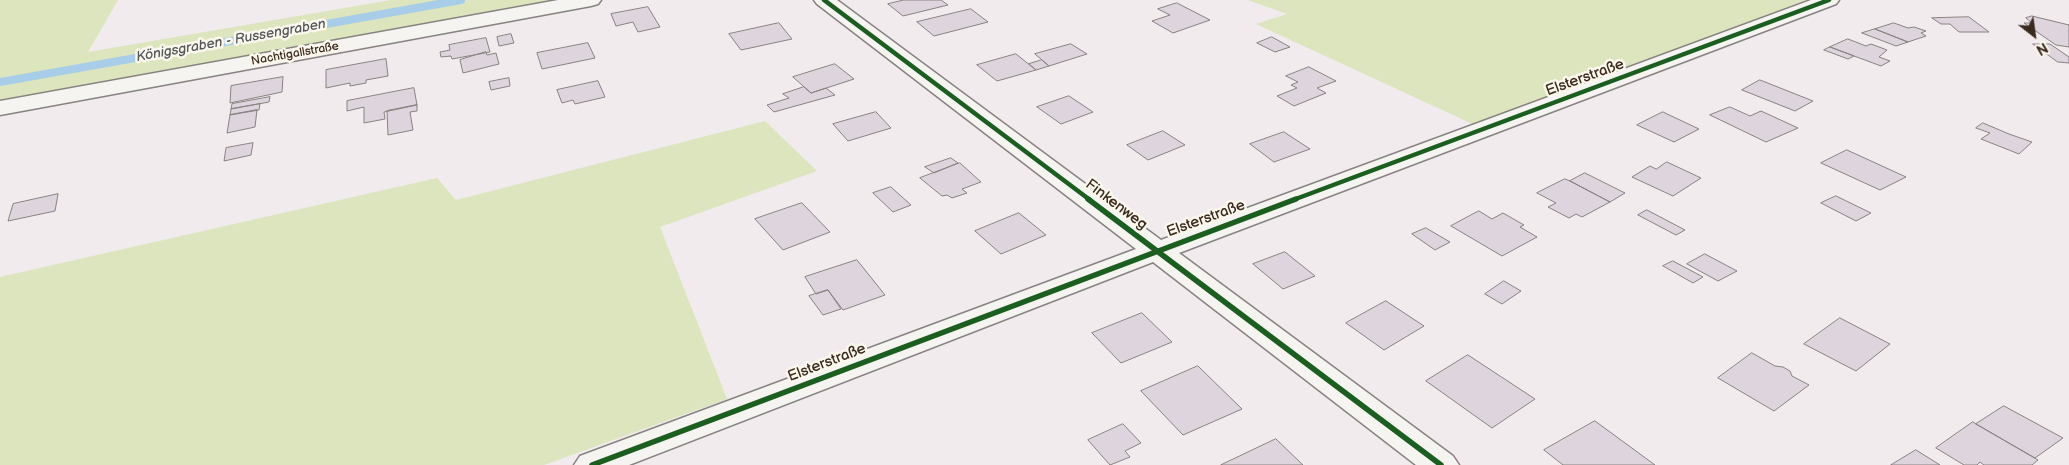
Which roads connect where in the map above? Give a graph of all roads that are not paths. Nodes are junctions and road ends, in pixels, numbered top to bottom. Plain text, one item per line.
1 (591, 0) edge
2 (824, 0) edge
3 (1829, 0) edge
4 (0, 108) edge
5 (1156, 251) junction
6 (592, 465) edge
7 (1441, 465) edge

1 - 4 street, Nachtigallstraße
2 - 5 street, Finkenweg
3 - 5 street, Elsterstraße
5 - 6 street, Elsterstraße
5 - 7 street, Finkenweg

